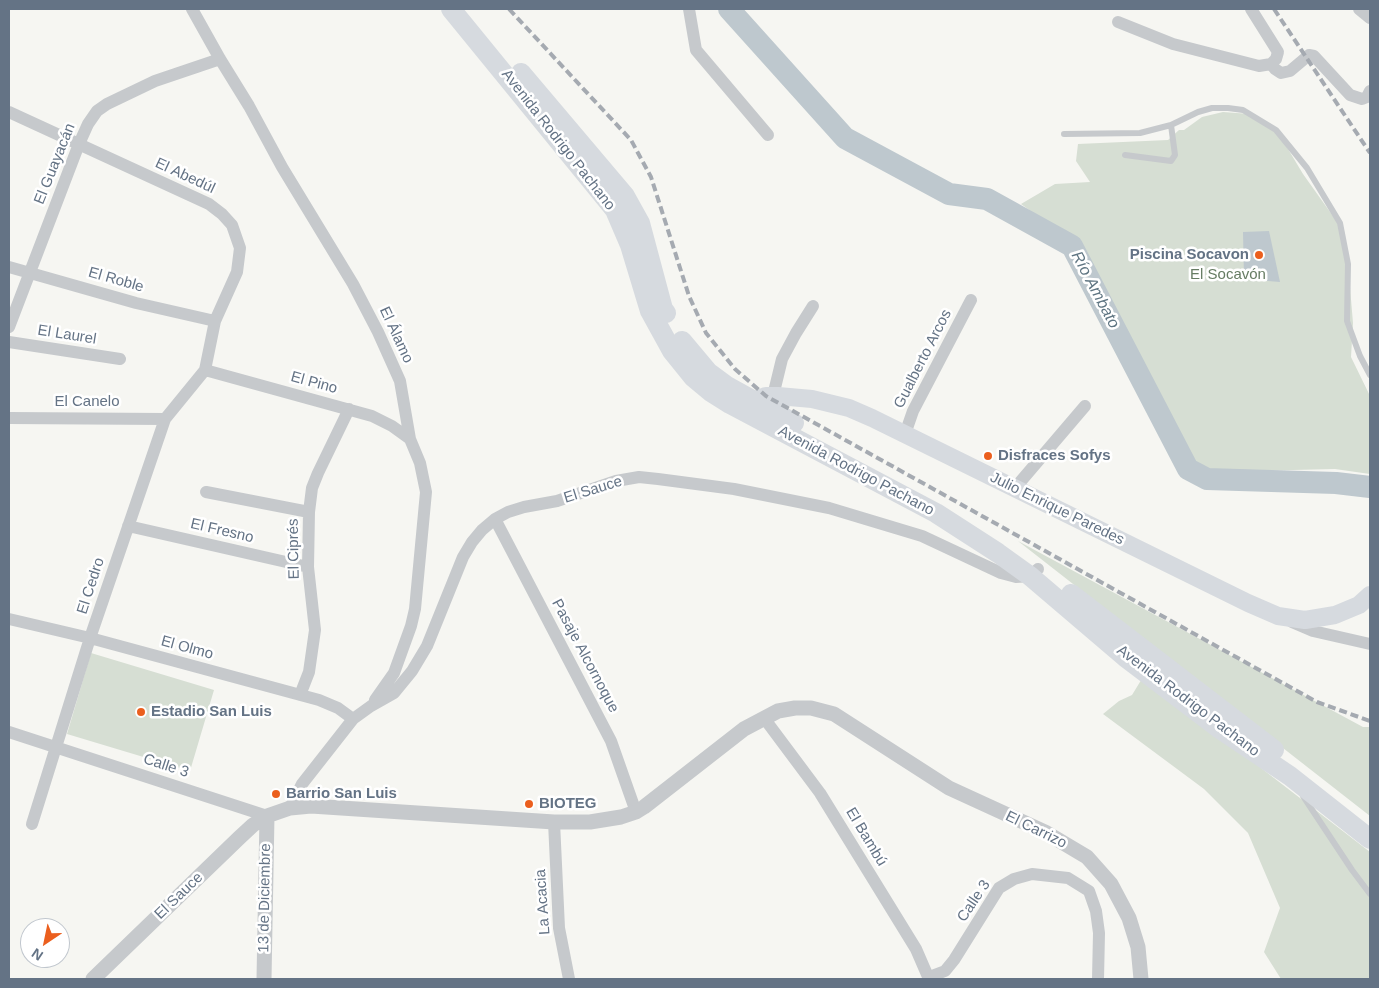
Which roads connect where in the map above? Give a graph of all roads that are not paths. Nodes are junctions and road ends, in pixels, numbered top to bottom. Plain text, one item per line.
1 (192, 9) edge
2 (451, 9) edge
3 (466, 9) edge
4 (689, 9) edge
5 (1251, 9) edge
6 (1359, 9) edge
7 (1370, 18) edge
8 (1118, 22) dead end
9 (220, 59) junction
10 (1271, 64) junction
11 (1370, 91) edge
12 (9, 112) edge
13 (1171, 125) junction
14 (1064, 134) dead end
15 (768, 135) dead end
16 (78, 144) junction
17 (1125, 155) dead end
18 (9, 267) edge
19 (30, 272) junction
20 (971, 300) dead end
21 (813, 306) dead end
22 (215, 321) junction
23 (9, 327) edge
24 (9, 342) edge
25 (120, 359) dead end
26 (205, 370) junction
27 (1370, 375) edge
28 (773, 396) junction
29 (1085, 406) dead end
30 (751, 407) junction
31 (349, 409) junction
32 (9, 418) edge
33 (165, 418) junction
34 (905, 434) junction
35 (410, 439) junction
36 (1015, 488) junction
37 (206, 492) dead end
38 (309, 512) junction
39 (495, 519) junction
40 (128, 526) junction
41 (308, 567) junction
42 (1034, 572) junction
43 (1370, 595) edge
44 (1278, 616) junction
45 (9, 618) edge
46 (90, 638) junction
47 (1370, 644) edge
48 (300, 695) junction
49 (371, 706) junction
50 (764, 718) junction
51 (353, 719) junction
52 (9, 732) edge
53 (56, 747) junction
54 (1290, 776) junction
55 (290, 808) junction
56 (636, 812) junction
57 (267, 816) junction
58 (554, 822) junction
59 (32, 824) dead end
60 (1370, 825) edge
61 (1370, 839) edge
62 (1370, 894) edge
63 (929, 978) edge
64 (93, 979) edge
65 (264, 979) edge
66 (569, 979) edge
67 (1098, 979) edge
68 (1142, 979) edge

1 - 9 street, El Álamo
2 - 30 main road, Avenida Rodrigo Pachano
3 - 30 main road, Avenida Rodrigo Pachano
4 - 15 street
5 - 10 street
6 - 7 street
8 - 10 street
9 - 16 street, El Guayacán
9 - 35 street, El Álamo
10 - 11 street
12 - 16 street, El Abedúl
13 - 14 lane
13 - 17 lane
13 - 27 lane
16 - 19 street, El Guayacán
16 - 22 street, El Abedúl
18 - 19 street, El Roble
19 - 22 street, El Roble
19 - 23 street, El Guayacán
20 - 34 street, Gualberto Arcos
21 - 28 street
22 - 26 street, El Abedúl
24 - 25 street, El Laurel
26 - 31 street, El Pino
26 - 33 street, El Cedro
28 - 30 main road, Julio Enrique Paredes
28 - 34 main road, Julio Enrique Paredes
29 - 36 street
30 - 42 main road, Avenida Rodrigo Pachano
31 - 35 street, El Pino
31 - 38 street, El Ciprés
32 - 33 street, El Canelo
33 - 40 street, El Cedro
34 - 36 main road, Julio Enrique Paredes
35 - 49 street, El Álamo
36 - 44 main road, Julio Enrique Paredes
37 - 38 street
38 - 41 street, El Ciprés
39 - 42 street, El Sauce
39 - 49 street, El Sauce
39 - 56 street, Pasaje Alcornoque
40 - 41 street, El Fresno
40 - 46 street, El Cedro
41 - 48 street, El Ciprés
42 - 54 main road, Avenida Rodrigo Pachano
42 - 60 main road, Avenida Rodrigo Pachano
43 - 44 main road, Julio Enrique Paredes
44 - 47 street
45 - 46 street, El Olmo
46 - 48 street, El Olmo
46 - 53 street, El Cedro
48 - 51 street, El Olmo
49 - 51 street, El Sauce
50 - 56 street, El Carrizo
50 - 63 street, El Bambú
50 - 68 street, El Carrizo
51 - 55 street, El Sauce
52 - 53 street, Calle 3
53 - 57 street, Calle 3
53 - 59 street, El Cedro
54 - 61 main road, Avenida Rodrigo Pachano
54 - 62 lane
55 - 57 street, El Sauce
55 - 58 street, El Sauce
56 - 58 street, El Sauce
57 - 64 street, El Sauce
57 - 65 street, 13 de Diciembre
58 - 66 street, La Acacia
63 - 67 street, Calle 3

